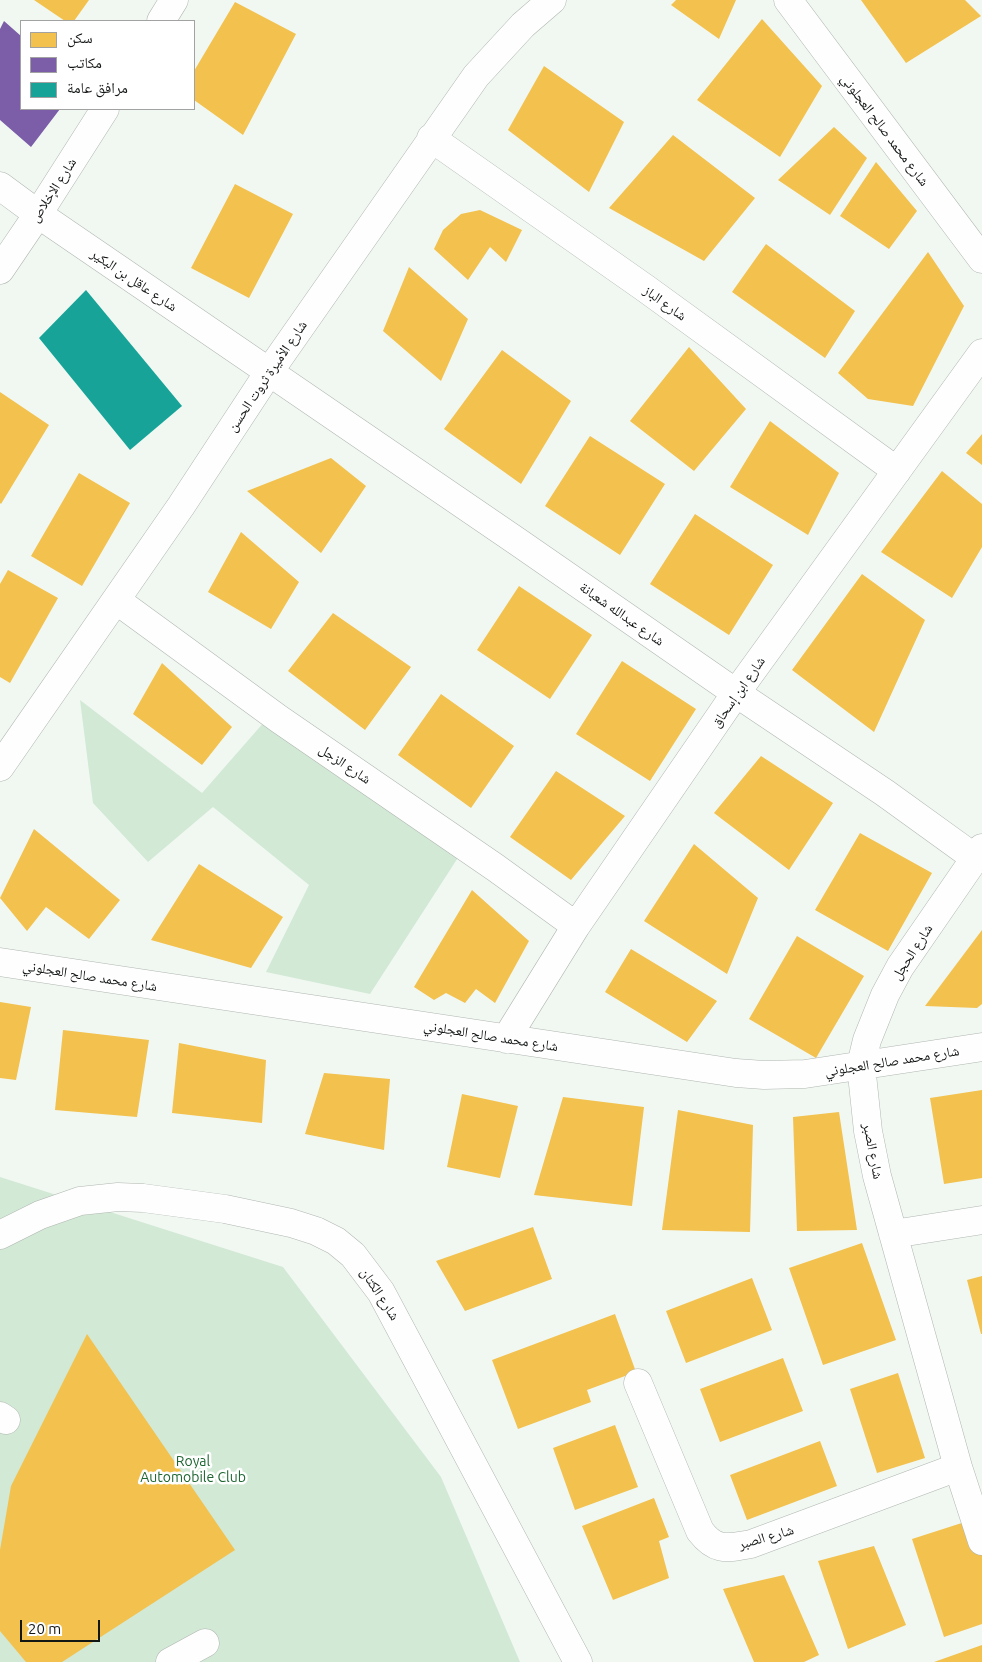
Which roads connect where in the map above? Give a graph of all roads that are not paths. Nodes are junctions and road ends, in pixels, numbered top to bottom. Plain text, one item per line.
1 (174, 0) edge
2 (552, 0) edge
3 (788, 0) edge
4 (162, 20) edge
5 (104, 110) edge
6 (431, 138) junction
7 (0, 186) edge
8 (38, 214) junction
9 (982, 259) edge
10 (0, 270) edge
11 (982, 353) edge
12 (269, 372) junction
13 (897, 471) junction
14 (116, 600) junction
15 (736, 693) junction
16 (0, 767) edge
17 (979, 853) edge
18 (576, 926) junction
19 (0, 962) edge
20 (506, 1039) junction
21 (982, 1047) edge
22 (861, 1065) junction
23 (982, 1220) edge
24 (893, 1234) junction
25 (0, 1235) edge
26 (638, 1383) dead end
27 (958, 1467) junction
28 (982, 1541) edge
29 (205, 1643) dead end
30 (170, 1662) edge
31 (578, 1662) edge

1 - 4 street
2 - 6 street, شارع الأميرة ثروت الحسن
3 - 9 street, شارع محمد صالح العجلوني
5 - 8 street, شارع الإخلاص
6 - 12 street, شارع الأميرة ثروت الحسن
6 - 13 street, شارع الباز
7 - 8 street, شارع عاقل بن البكير
8 - 10 street, شارع الإخلاص
8 - 12 street, شارع عاقل بن البكير
11 - 13 street, شارع ابن إسحاق
12 - 14 street, شارع الأميرة ثروت الحسن
12 - 15 street, شارع عبدالله شعبانة
13 - 15 street, شارع ابن إسحاق
14 - 16 street, شارع الأميرة ثروت الحسن
14 - 18 street, شارع الزجل
15 - 17 street, شارع عبدالله شعبانة
15 - 18 street, شارع ابن إسحاق
17 - 22 street, شارع الحجل
18 - 20 street, شارع ابن إسحاق
19 - 20 street, شارع محمد صالح العجلوني
20 - 22 street, شارع محمد صالح العجلوني
21 - 22 street, شارع محمد صالح العجلوني
22 - 24 street, شارع الصبر
23 - 24 street
24 - 27 street, شارع الصبر
25 - 31 street, شارع الكتان
26 - 27 street, شارع الصبر
27 - 28 street, شارع الصبر
29 - 30 street

